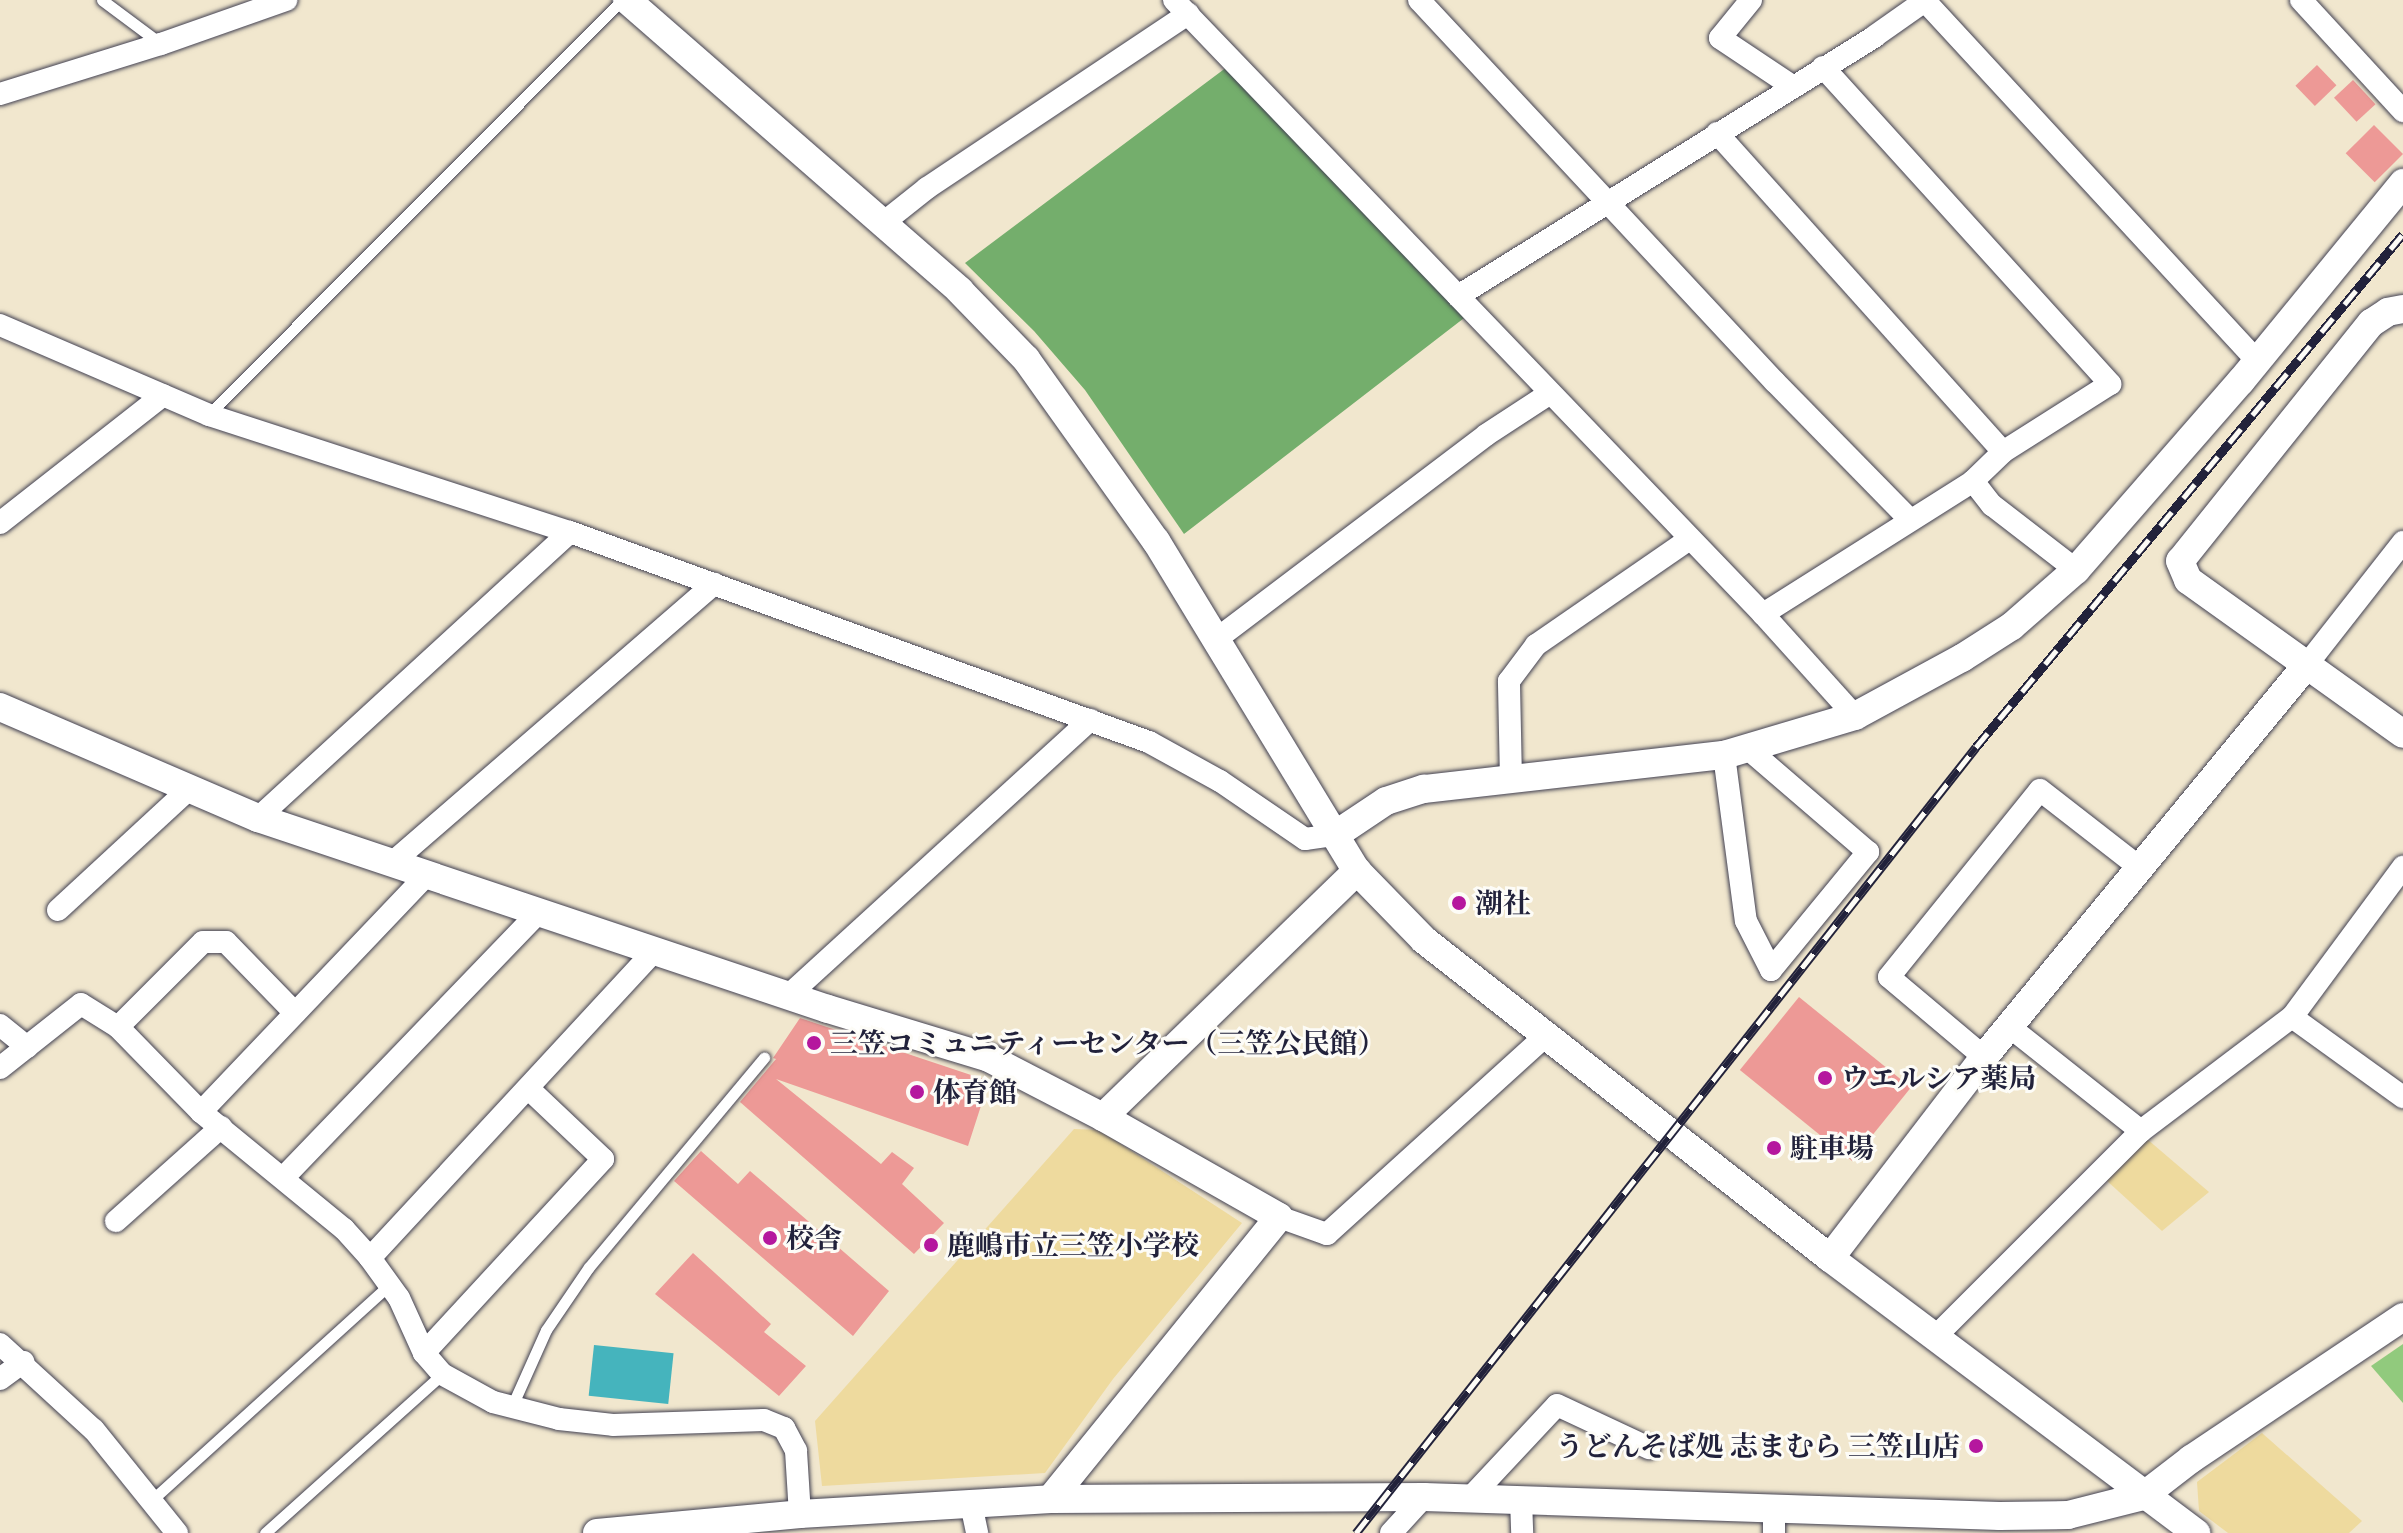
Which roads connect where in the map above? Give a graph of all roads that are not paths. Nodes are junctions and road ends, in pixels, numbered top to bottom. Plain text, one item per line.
1 (102, 0) edge
2 (286, 0) edge
3 (624, 0) edge
4 (1419, 0) edge
5 (1751, 0) edge
6 (1925, 0) edge
7 (2301, 0) edge
8 (1181, 7) edge
9 (161, 44) junction
10 (1823, 67) junction
11 (1792, 86) junction
12 (0, 94) edge
13 (2403, 111) edge
14 (1717, 133) junction
15 (2403, 183) edge
16 (1609, 200) junction
17 (883, 223) junction
18 (1458, 296) junction
19 (2403, 309) edge
20 (0, 325) edge
21 (2257, 361) junction
22 (1549, 394) junction
23 (163, 395) junction
24 (209, 415) junction
25 (2003, 452) junction
26 (1973, 481) junction
27 (1909, 519) junction
28 (0, 523) edge
29 (570, 532) junction
30 (1688, 540) junction
31 (2403, 542) edge
32 (2076, 570) junction
33 (714, 584) junction
34 (1763, 614) junction
35 (1214, 641) junction
36 (2305, 667) junction
37 (0, 707) edge
38 (1855, 716) junction
39 (1090, 720) junction
40 (2403, 734) edge
41 (1735, 751) junction
42 (1511, 780) junction
43 (190, 788) junction
44 (258, 818) junction
45 (1335, 835) junction
46 (393, 862) junction
47 (2139, 867) junction
48 (2403, 867) edge
49 (1357, 871) junction
50 (428, 874) junction
51 (58, 910) dead end
52 (540, 911) junction
53 (655, 950) junction
54 (789, 995) junction
55 (295, 1013) junction
56 (2292, 1017) junction
57 (0, 1025) edge
58 (118, 1027) junction
59 (2011, 1028) junction
60 (1545, 1036) junction
61 (27, 1047) junction
62 (1984, 1057) junction
63 (764, 1058) dead end
64 (0, 1068) edge
65 (528, 1088) junction
66 (2403, 1097) edge
67 (201, 1112) junction
68 (1103, 1117) junction
69 (221, 1127) junction
70 (2141, 1131) junction
71 (284, 1177) junction
72 (1279, 1217) junction
73 (116, 1221) dead end
74 (370, 1258) junction
75 (1830, 1258) junction
76 (389, 1285) junction
77 (2403, 1317) edge
78 (1935, 1337) junction
79 (0, 1344) edge
80 (424, 1353) junction
81 (23, 1362) junction
82 (442, 1374) junction
83 (0, 1379) edge
84 (512, 1406) junction
85 (1649, 1448) dead end
86 (2143, 1496) junction
87 (1424, 1497) junction
88 (1470, 1498) junction
89 (153, 1499) junction
90 (1051, 1499) junction
91 (1521, 1499) junction
92 (971, 1504) junction
93 (800, 1514) junction
94 (1774, 1520) edge
95 (2071, 1524) edge
96 (694, 1529) edge
97 (177, 1533) edge
98 (265, 1533) edge
99 (597, 1533) edge
100 (977, 1533) edge
101 (1391, 1533) edge
102 (1522, 1533) edge
103 (2196, 1533) edge

1 - 9 lane
2 - 9 street
3 - 17 street
3 - 24 lane
4 - 16 street
5 - 11 street
6 - 10 street
6 - 21 street
7 - 13 street
8 - 17 street
8 - 18 street
9 - 12 street
10 - 11 street
10 - 25 street
11 - 14 street
14 - 16 street
14 - 25 street
15 - 21 street
16 - 18 street
16 - 27 street
17 - 35 street
18 - 22 street
19 - 36 street
20 - 23 street
21 - 32 street
22 - 30 street
22 - 35 street
23 - 24 street
23 - 28 street
24 - 29 street
25 - 26 street
26 - 27 street
26 - 32 street
27 - 34 street
29 - 33 street
29 - 44 street
30 - 34 street
30 - 42 street
31 - 36 street
32 - 38 street
33 - 39 street
33 - 46 street
34 - 38 street
35 - 45 street
36 - 40 street
36 - 47 street
37 - 43 street
38 - 41 street
39 - 45 street
39 - 54 street
41 - 41 street
41 - 42 street
42 - 45 street
43 - 44 street
43 - 51 street
44 - 46 street
45 - 49 street
46 - 50 street
47 - 59 street
47 - 62 street
48 - 56 street
49 - 60 street
49 - 68 street
50 - 52 street
50 - 55 street
52 - 53 street
52 - 71 street
53 - 54 street
53 - 65 street
54 - 68 street
55 - 58 street
55 - 67 street
56 - 66 street
56 - 70 street
57 - 61 street
58 - 61 street
58 - 67 street
59 - 62 street
59 - 70 street
60 - 72 street
60 - 75 street
61 - 64 street
62 - 75 street
63 - 84 lane
65 - 74 street
65 - 80 street
67 - 69 street
68 - 72 street
69 - 71 street
69 - 73 street
70 - 78 street
71 - 74 street
72 - 90 street
74 - 76 street
75 - 78 street
76 - 80 street
76 - 89 lane
77 - 86 street
78 - 86 street
79 - 81 street
80 - 82 street
81 - 83 street
81 - 89 street
82 - 84 street
82 - 98 lane
84 - 93 street
85 - 88 street
86 - 95 street
86 - 103 street
87 - 88 street
87 - 90 street
87 - 101 street
88 - 91 street
89 - 97 street
90 - 92 street
91 - 94 street
91 - 102 street
92 - 93 street
92 - 100 street
93 - 96 street
94 - 95 street
96 - 99 street

